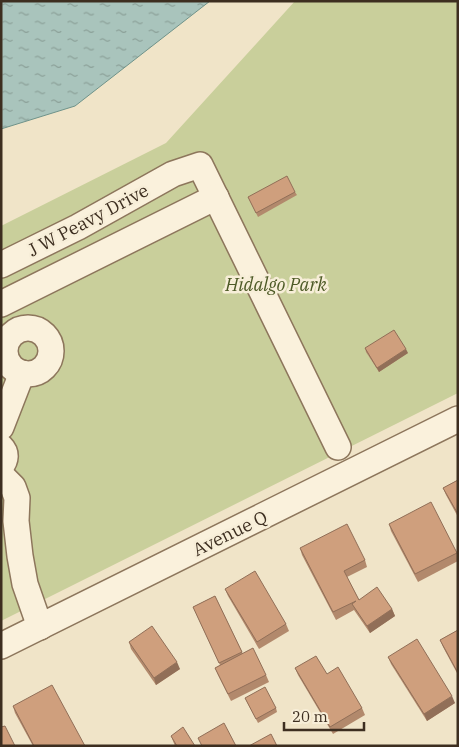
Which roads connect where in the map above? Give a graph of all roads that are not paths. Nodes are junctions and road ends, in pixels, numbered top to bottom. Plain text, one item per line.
1 (216, 197) junction
2 (1, 265) edge
3 (1, 304) edge
4 (22, 374) dead end
5 (458, 419) edge
6 (1, 427) edge
7 (1, 447) edge
8 (338, 447) dead end
9 (1, 466) edge
10 (1, 475) edge
11 (40, 627) junction
12 (1, 646) edge

1 - 2 street, J W Peavy Drive
1 - 3 street
1 - 8 street
4 - 6 street
5 - 11 street, Avenue Q
7 - 9 street
10 - 11 street
11 - 12 street, Avenue Q

